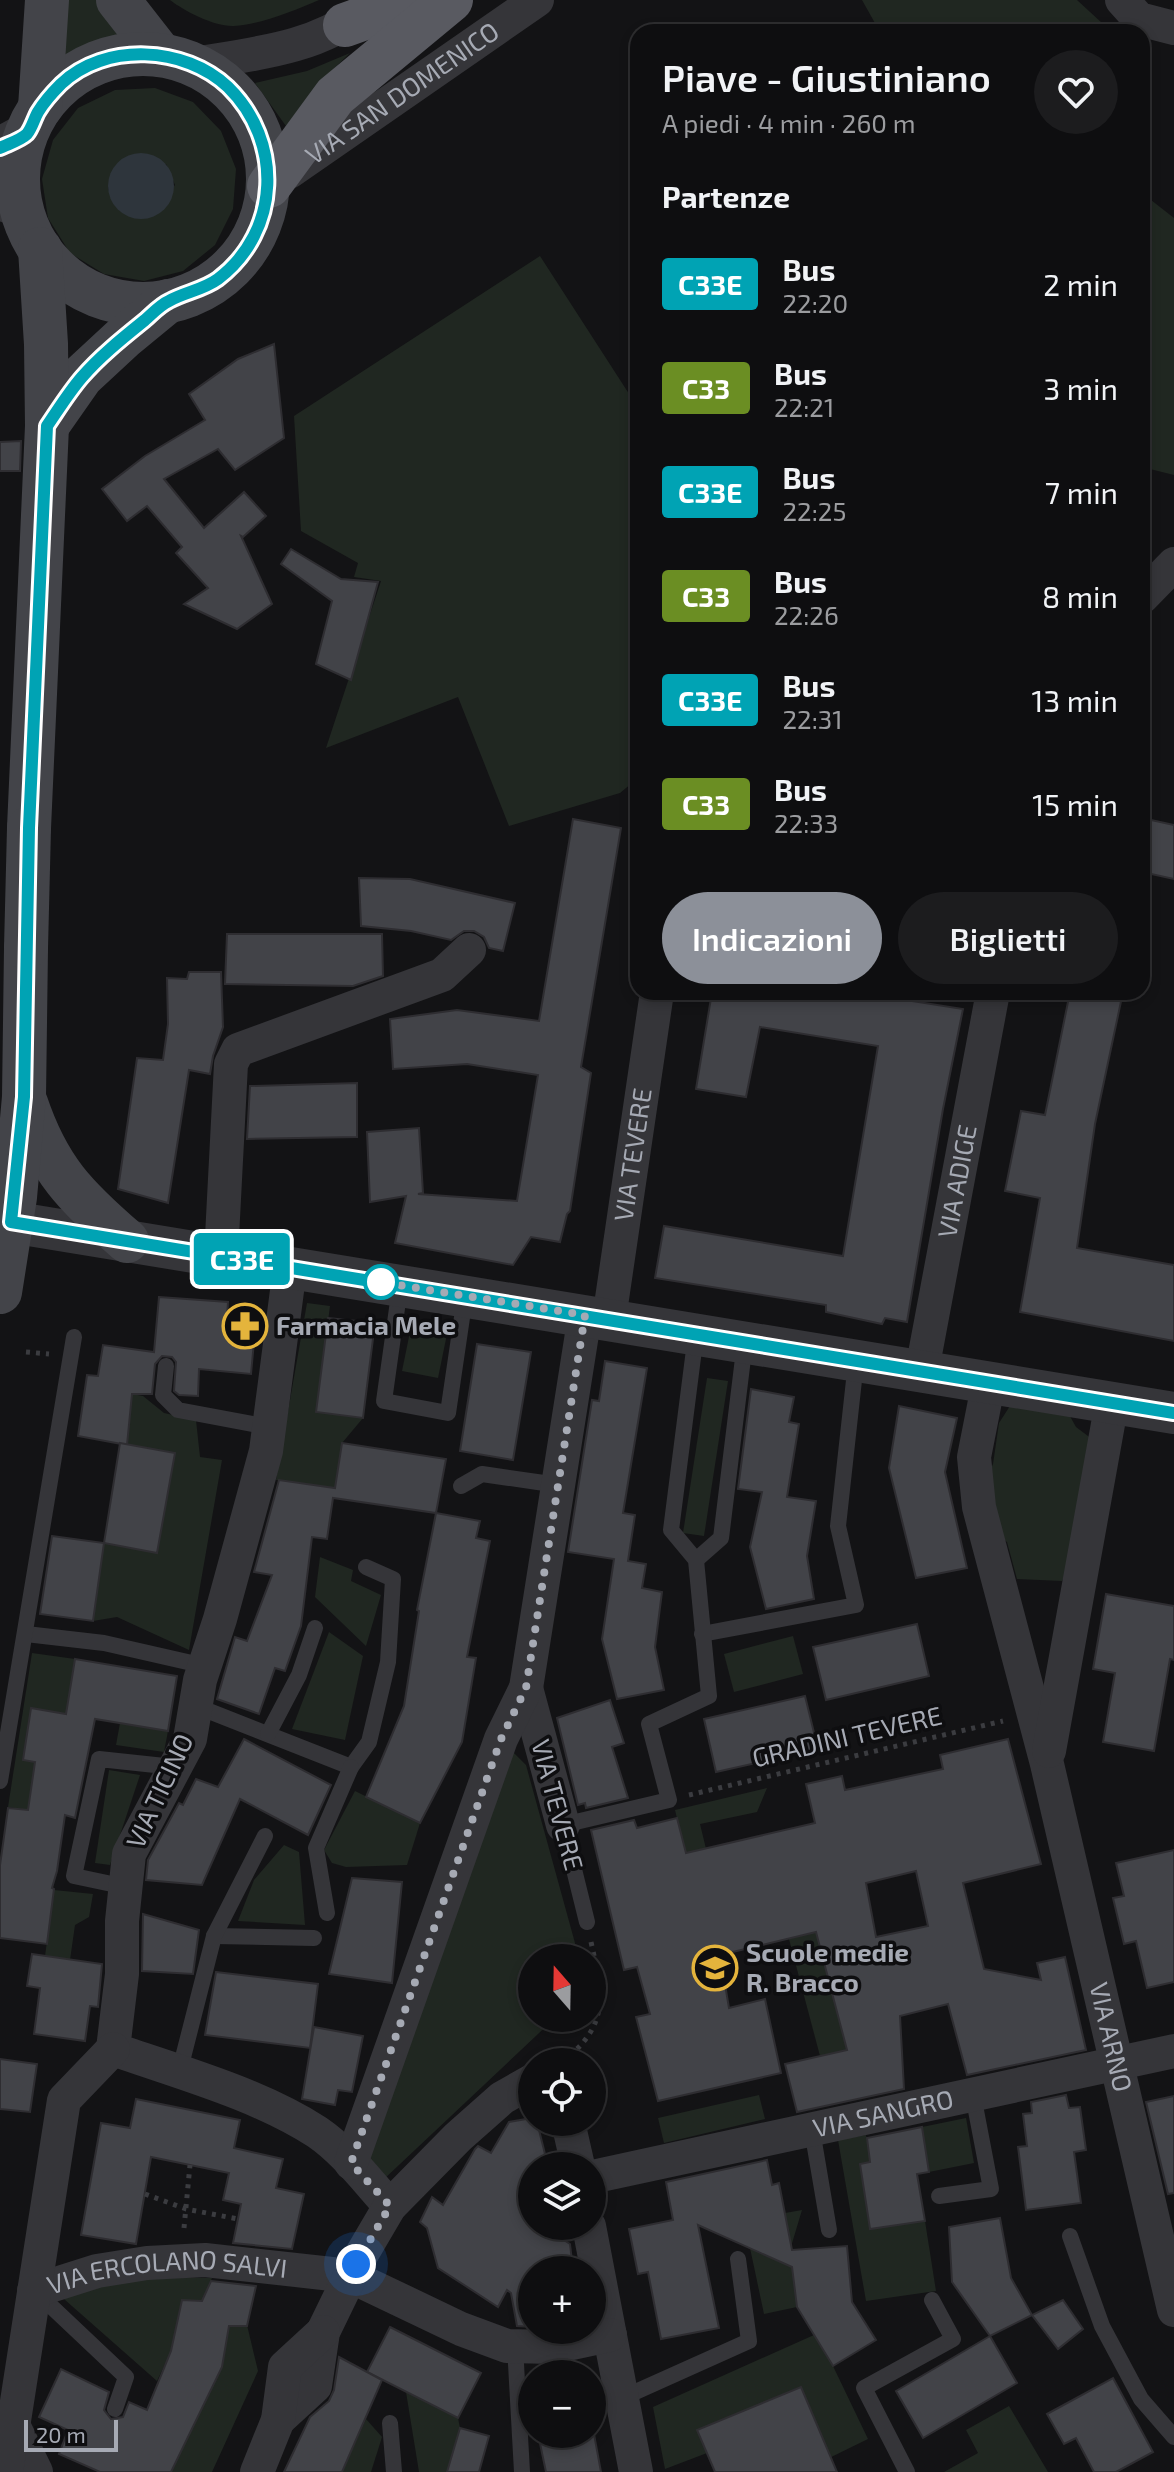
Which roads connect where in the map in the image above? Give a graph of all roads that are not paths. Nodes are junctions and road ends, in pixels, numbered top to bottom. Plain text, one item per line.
1 (47, 0) edge
2 (118, 0) edge
3 (400, 0) edge
4 (451, 0) edge
5 (537, 0) edge
6 (1122, 0) edge
7 (361, 13) edge
8 (1174, 28) edge
9 (178, 60) junction
10 (22, 130) edge
11 (269, 186) junction
12 (22, 228) edge
13 (168, 301) junction
14 (47, 426) junction
15 (1174, 564) edge
16 (1150, 589) edge
17 (469, 950) dead end
18 (656, 1000) edge
19 (991, 1000) edge
20 (24, 1097) junction
21 (11, 1222) junction
22 (127, 1241) junction
23 (221, 1256) junction
24 (290, 1268) junction
25 (401, 1285) junction
26 (0, 1292) edge
27 (465, 1296) junction
28 (597, 1317) junction
29 (697, 1334) junction
30 (74, 1337) dead end
31 (745, 1341) junction
32 (856, 1360) junction
33 (166, 1366) dead end
34 (922, 1370) junction
35 (989, 1381) junction
36 (1112, 1402) junction
37 (1174, 1413) edge
38 (269, 1427) junction
39 (558, 1485) junction
40 (461, 1486) dead end
41 (696, 1560) junction
42 (366, 1567) dead end
43 (315, 1628) dead end
44 (26, 1634) junction
45 (702, 1634) junction
46 (205, 1666) junction
47 (526, 1688) junction
48 (196, 1706) junction
49 (268, 1734) junction
50 (1047, 1764) junction
51 (174, 1767) junction
52 (351, 1767) junction
53 (0, 1781) edge
54 (563, 1825) junction
55 (265, 1836) dead end
56 (126, 1887) junction
57 (327, 1913) dead end
58 (587, 1922) road end
59 (214, 1936) junction
60 (314, 1938) dead end
61 (113, 2049) junction
62 (1174, 2051) edge
63 (1115, 2064) junction
64 (179, 2073) junction
65 (518, 2089) edge
66 (973, 2095) junction
67 (812, 2130) junction
68 (351, 2163) junction
69 (606, 2174) edge
70 (939, 2196) dead end
71 (390, 2206) junction
72 (829, 2230) dead end
73 (1070, 2236) dead end
74 (592, 2240) edge
75 (738, 2259) dead end
76 (350, 2276) junction
77 (34, 2291) junction
78 (932, 2300) dead end
79 (1174, 2310) edge
80 (610, 2335) junction
81 (515, 2346) junction
82 (622, 2398) junction
83 (115, 2409) dead end
84 (390, 2423) dead end
85 (14, 2427) junction
86 (1174, 2437) edge
87 (6, 2472) edge
88 (36, 2472) edge
89 (257, 2472) edge
90 (394, 2472) edge
91 (522, 2472) edge
92 (636, 2472) edge
93 (907, 2472) edge

1 - 10 main road
2 - 9 main road
3 - 7 highway
4 - 11 highway
5 - 11 street, VIA SAN DOMENICO
6 - 8 street
7 - 9 street
9 - 10 main road
9 - 11 main road
10 - 12 main road
11 - 13 main road
12 - 13 main road
12 - 14 main road
13 - 14 main road
14 - 20 main road, bridge
15 - 16 street
17 - 23 street
18 - 28 street, VIA TEVERE
19 - 34 street, VIA ADIGE
20 - 21 main road
20 - 22 main road
21 - 22 street
21 - 26 main road
22 - 23 street
23 - 24 street
24 - 25 street
24 - 38 street, VIA TICINO
25 - 27 street
25 - 27 lane
27 - 28 street
28 - 29 street
28 - 39 street, VIA TEVERE
29 - 31 street
29 - 41 lane
30 - 44 lane
31 - 32 street
31 - 41 lane
32 - 34 street
32 - 45 lane
33 - 38 lane
34 - 35 street
35 - 36 street
35 - 50 street, VIA ARNO
36 - 37 street
36 - 50 street, VIA ARNO
38 - 46 street, VIA TICINO
39 - 40 lane
39 - 47 street, VIA TEVERE
41 - 45 lane
42 - 52 lane
43 - 49 lane
44 - 46 lane
44 - 53 lane
45 - 54 lane
46 - 48 street, VIA TICINO
47 - 54 street, VIA TEVERE
47 - 68 street, VIA TEVERE
48 - 49 lane
48 - 51 street, VIA TICINO
49 - 52 lane
50 - 63 street, VIA ARNO
51 - 56 street, VIA TICINO
51 - 56 lane
52 - 57 lane
54 - 58 lane, VIA TEVERE
55 - 59 lane
56 - 61 street, VIA TICINO
59 - 60 lane
59 - 64 lane
61 - 64 street
61 - 77 street, VIA ERCOLANO SALVI
62 - 63 street, VIA SANGRO
63 - 66 street, VIA SANGRO
63 - 79 street, VIA ARNO
64 - 68 street
65 - 71 street
66 - 67 street, VIA SANGRO
66 - 70 lane
67 - 69 street, VIA SANGRO
67 - 72 lane
68 - 71 street
71 - 76 street
73 - 86 lane
74 - 80 street
75 - 82 lane
76 - 77 street, VIA ERCOLANO SALVI
76 - 81 street
76 - 89 street
77 - 83 lane
77 - 85 street, VIA ERCOLANO SALVI
78 - 93 lane
80 - 81 street
80 - 82 street
81 - 91 lane
82 - 92 street
84 - 90 lane
85 - 87 street, VIA ERCOLANO SALVI
85 - 88 street

